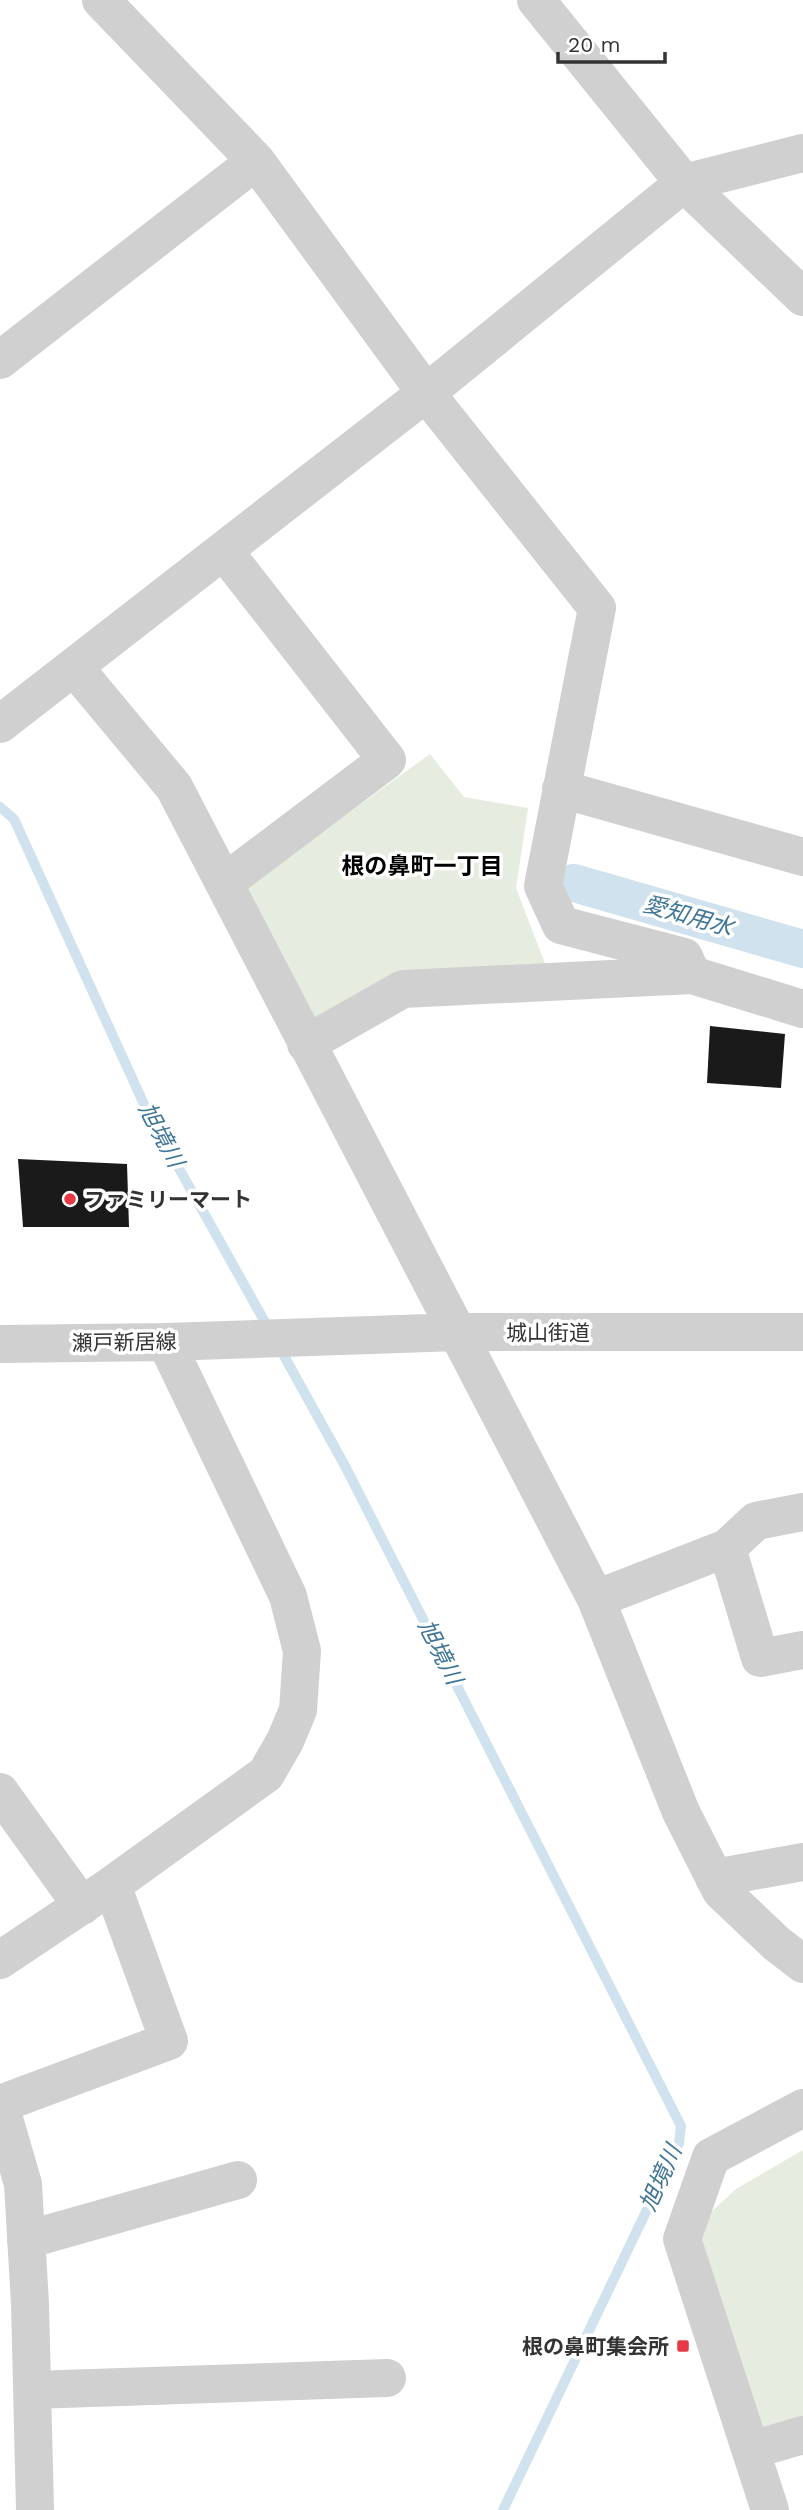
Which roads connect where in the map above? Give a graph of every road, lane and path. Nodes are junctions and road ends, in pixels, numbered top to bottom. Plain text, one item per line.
1 (101, 0) edge
2 (536, 0) edge
3 (803, 153) edge
4 (256, 162) junction
5 (684, 183) junction
6 (803, 298) edge
7 (0, 360) edge
8 (426, 393) junction
9 (224, 551) junction
10 (74, 667) junction
11 (0, 724) edge
12 (561, 789) junction
13 (803, 857) edge
14 (224, 883) junction
15 (692, 975) junction
16 (803, 1009) edge
17 (306, 1044) junction
18 (458, 1332) junction
19 (803, 1332) edge
20 (293, 1337) joint
21 (166, 1342) junction
22 (0, 1344) edge
23 (803, 1512) edge
24 (727, 1548) junction
25 (596, 1599) junction
26 (803, 1650) edge
27 (0, 1792) edge
28 (803, 1862) edge
29 (714, 1878) junction
30 (97, 1895) junction
31 (0, 1960) edge
32 (803, 1964) edge
33 (0, 2105) edge
34 (803, 2108) edge
35 (239, 2180) dead end
36 (26, 2240) junction
37 (15, 2304) edge
38 (387, 2378) dead end
39 (32, 2390) junction
40 (803, 2435) edge
41 (752, 2450) junction
42 (36, 2510) edge
43 (770, 2510) edge

1 - 4 street
2 - 5 street
3 - 5 street
4 - 7 street
4 - 8 street
5 - 6 street
5 - 8 street
8 - 9 street
8 - 12 street
9 - 10 street
9 - 14 street
10 - 11 street
10 - 14 street
12 - 13 street
12 - 15 street
14 - 17 street
15 - 16 street
15 - 17 street
17 - 18 street
18 - 19 street, 城山街道
18 - 20 street, 城山街道
18 - 25 street
20 - 21 street, 瀬戸新居線
21 - 22 street, 瀬戸新居線
21 - 30 street
23 - 24 street
24 - 25 street
24 - 26 street
25 - 29 street
27 - 30 street
28 - 29 street
29 - 32 street
30 - 31 street
30 - 33 street
33 - 36 street
34 - 41 street
35 - 36 street
36 - 37 street
37 - 39 street
38 - 39 street
39 - 42 street
40 - 41 street
41 - 43 street

